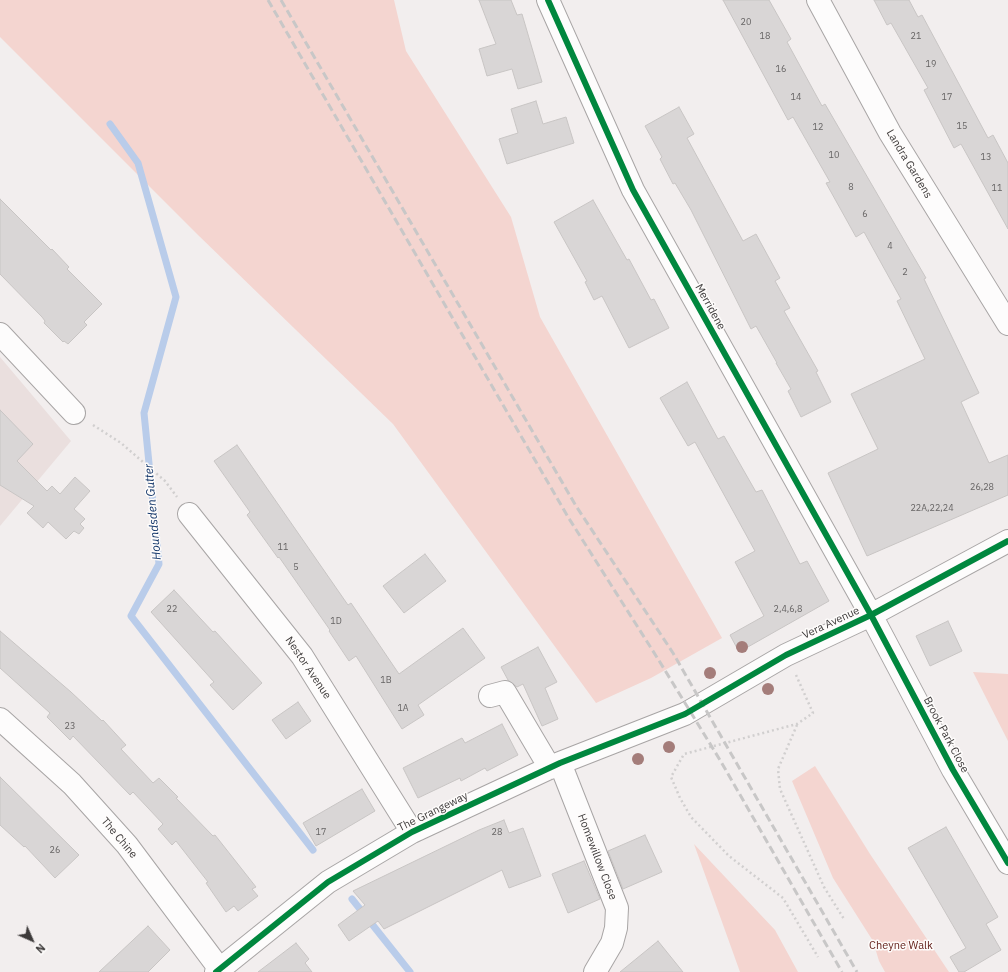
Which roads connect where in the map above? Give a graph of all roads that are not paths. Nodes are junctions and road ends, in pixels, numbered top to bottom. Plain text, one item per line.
1 (548, 0) edge
2 (818, 0) edge
3 (1008, 324) edge
4 (0, 334) edge
5 (74, 413) road end
6 (189, 514) dead end
7 (1008, 542) edge
8 (871, 615) junction
9 (490, 696) dead end
10 (685, 714) joint
11 (0, 719) edge
12 (555, 766) junction
13 (412, 832) junction
14 (1008, 863) edge
15 (219, 971) edge
16 (595, 972) edge

1 - 8 street, Merridene
2 - 3 street, Landra Gardens
4 - 5 street
6 - 13 street, Nestor Avenue
7 - 8 street, Vera Avenue
8 - 10 street, Vera Avenue
8 - 14 street, Brook Park Close
9 - 12 street, Homewillow Close
10 - 12 street, The Grangeway
11 - 15 street, The Chine
12 - 13 street, The Grangeway
12 - 16 street, Homewillow Close
13 - 15 street, The Grangeway

